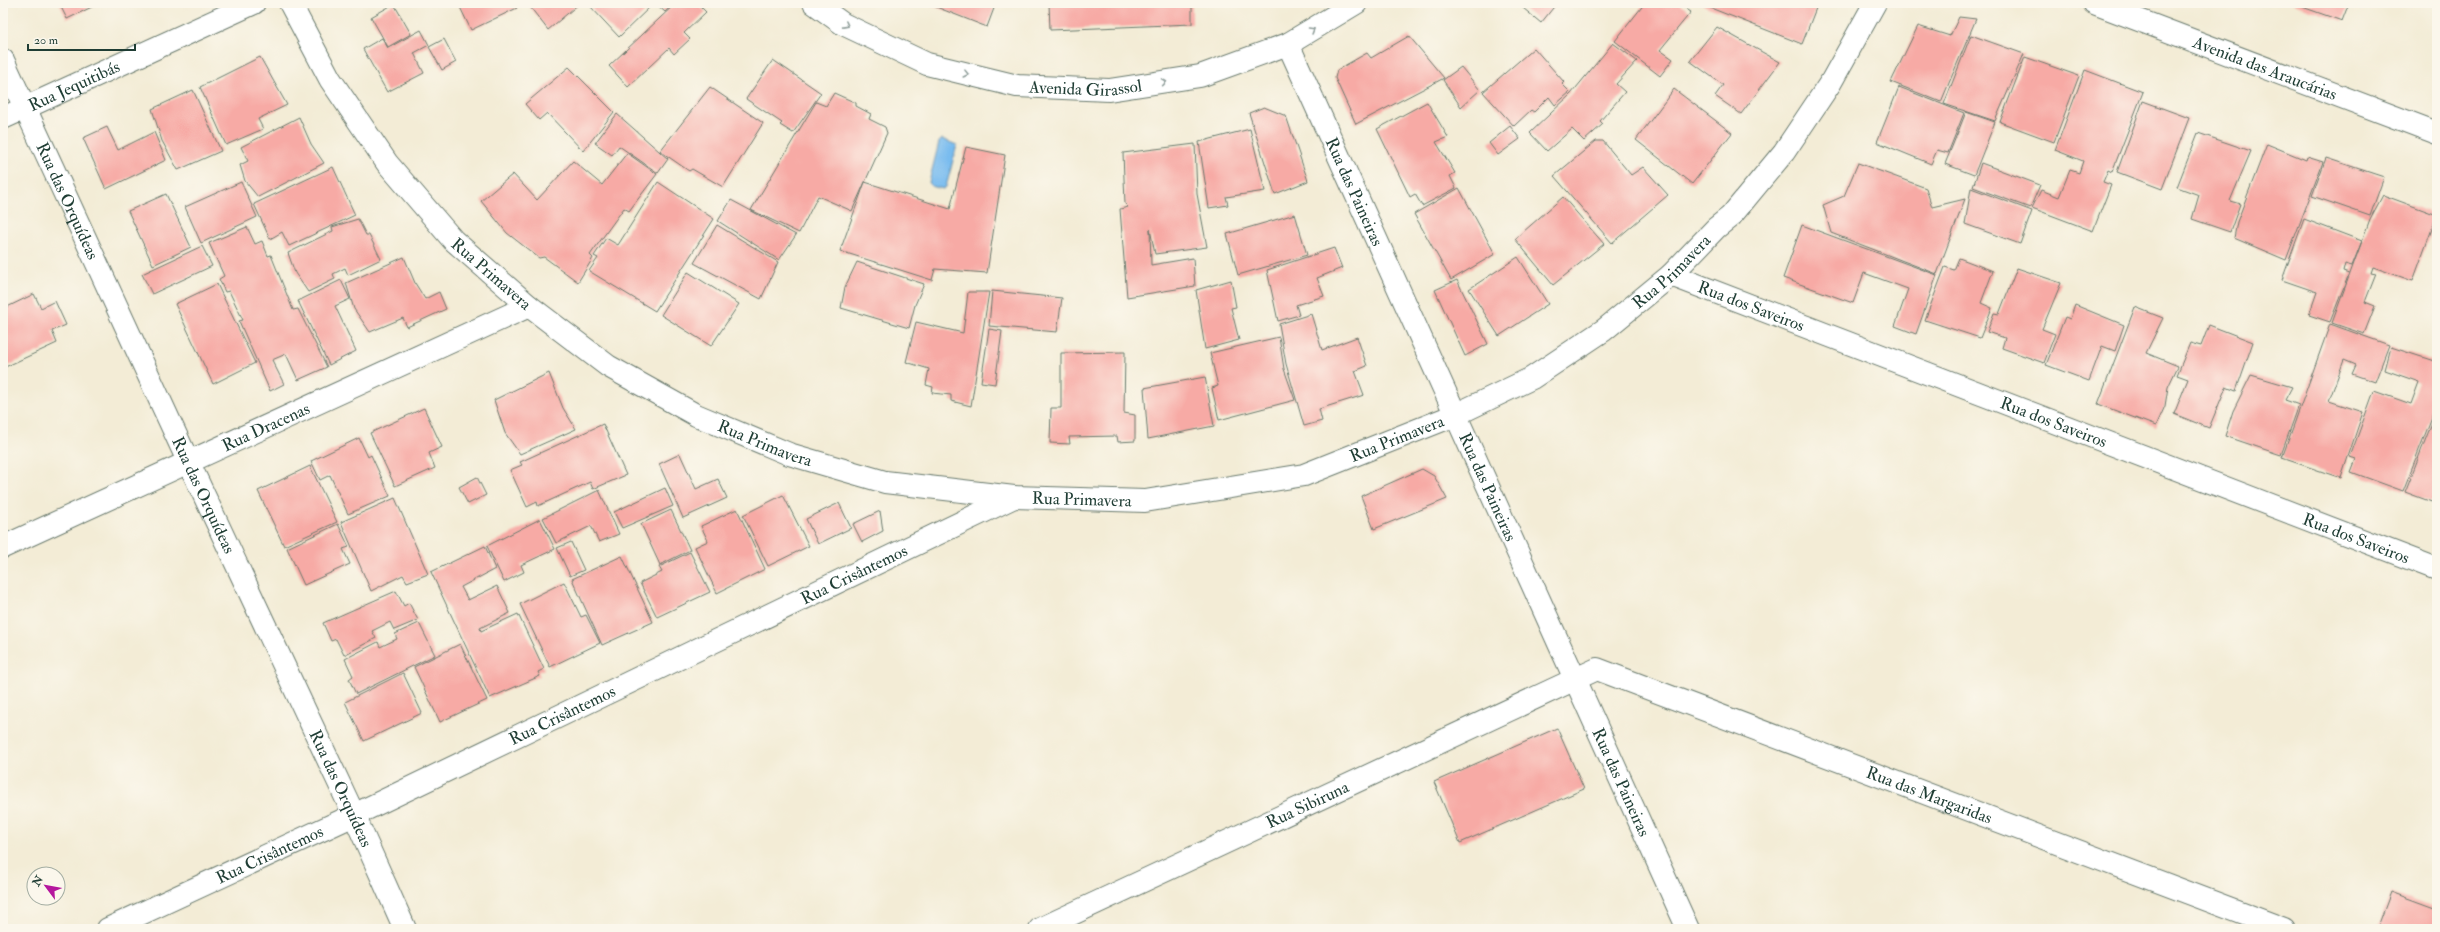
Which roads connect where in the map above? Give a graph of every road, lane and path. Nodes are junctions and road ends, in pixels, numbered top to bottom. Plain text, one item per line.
1 (254, 3) edge
2 (290, 3) edge
3 (814, 3) edge
4 (1356, 3) edge
5 (1875, 3) edge
6 (2094, 3) edge
7 (1288, 44) junction
8 (3, 60) edge
9 (25, 108) junction
10 (3, 118) edge
11 (2437, 133) edge
12 (1671, 275) junction
13 (529, 306) junction
14 (1455, 416) junction
15 (188, 461) junction
16 (1014, 497) junction
17 (3, 547) edge
18 (2437, 569) edge
19 (1574, 679) junction
20 (354, 815) junction
21 (108, 929) edge
22 (405, 929) edge
23 (1040, 929) edge
24 (1688, 929) edge
25 (2284, 929) edge

1 - 9 street, Rua Jequitibás
2 - 13 street, Rua Primavera
3 -> 7 street, Avenida Girassol
7 -> 4 street, Avenida Girassol
5 - 12 street, Rua Primavera
6 - 11 street, Avenida das Araucárias
7 - 14 street, Rua das Paineiras
8 - 9 street, Rua das Orquídeas
9 - 10 street, Rua Jequitibás
9 - 15 street, Rua das Orquídeas
12 - 14 street, Rua Primavera
12 - 18 street, Rua dos Saveiros
13 - 15 street, Rua Dracenas
13 - 16 street, Rua Primavera
14 - 16 street, Rua Primavera
14 - 19 street, Rua das Paineiras
15 - 17 street, Rua Dracenas
15 - 20 street, Rua das Orquídeas
16 - 20 street, Rua Crisântemos
19 - 23 street, Rua Sibiruna
19 - 24 street, Rua das Paineiras
19 - 25 street, Rua das Margaridas
20 - 21 street, Rua Crisântemos
20 - 22 street, Rua das Orquídeas

